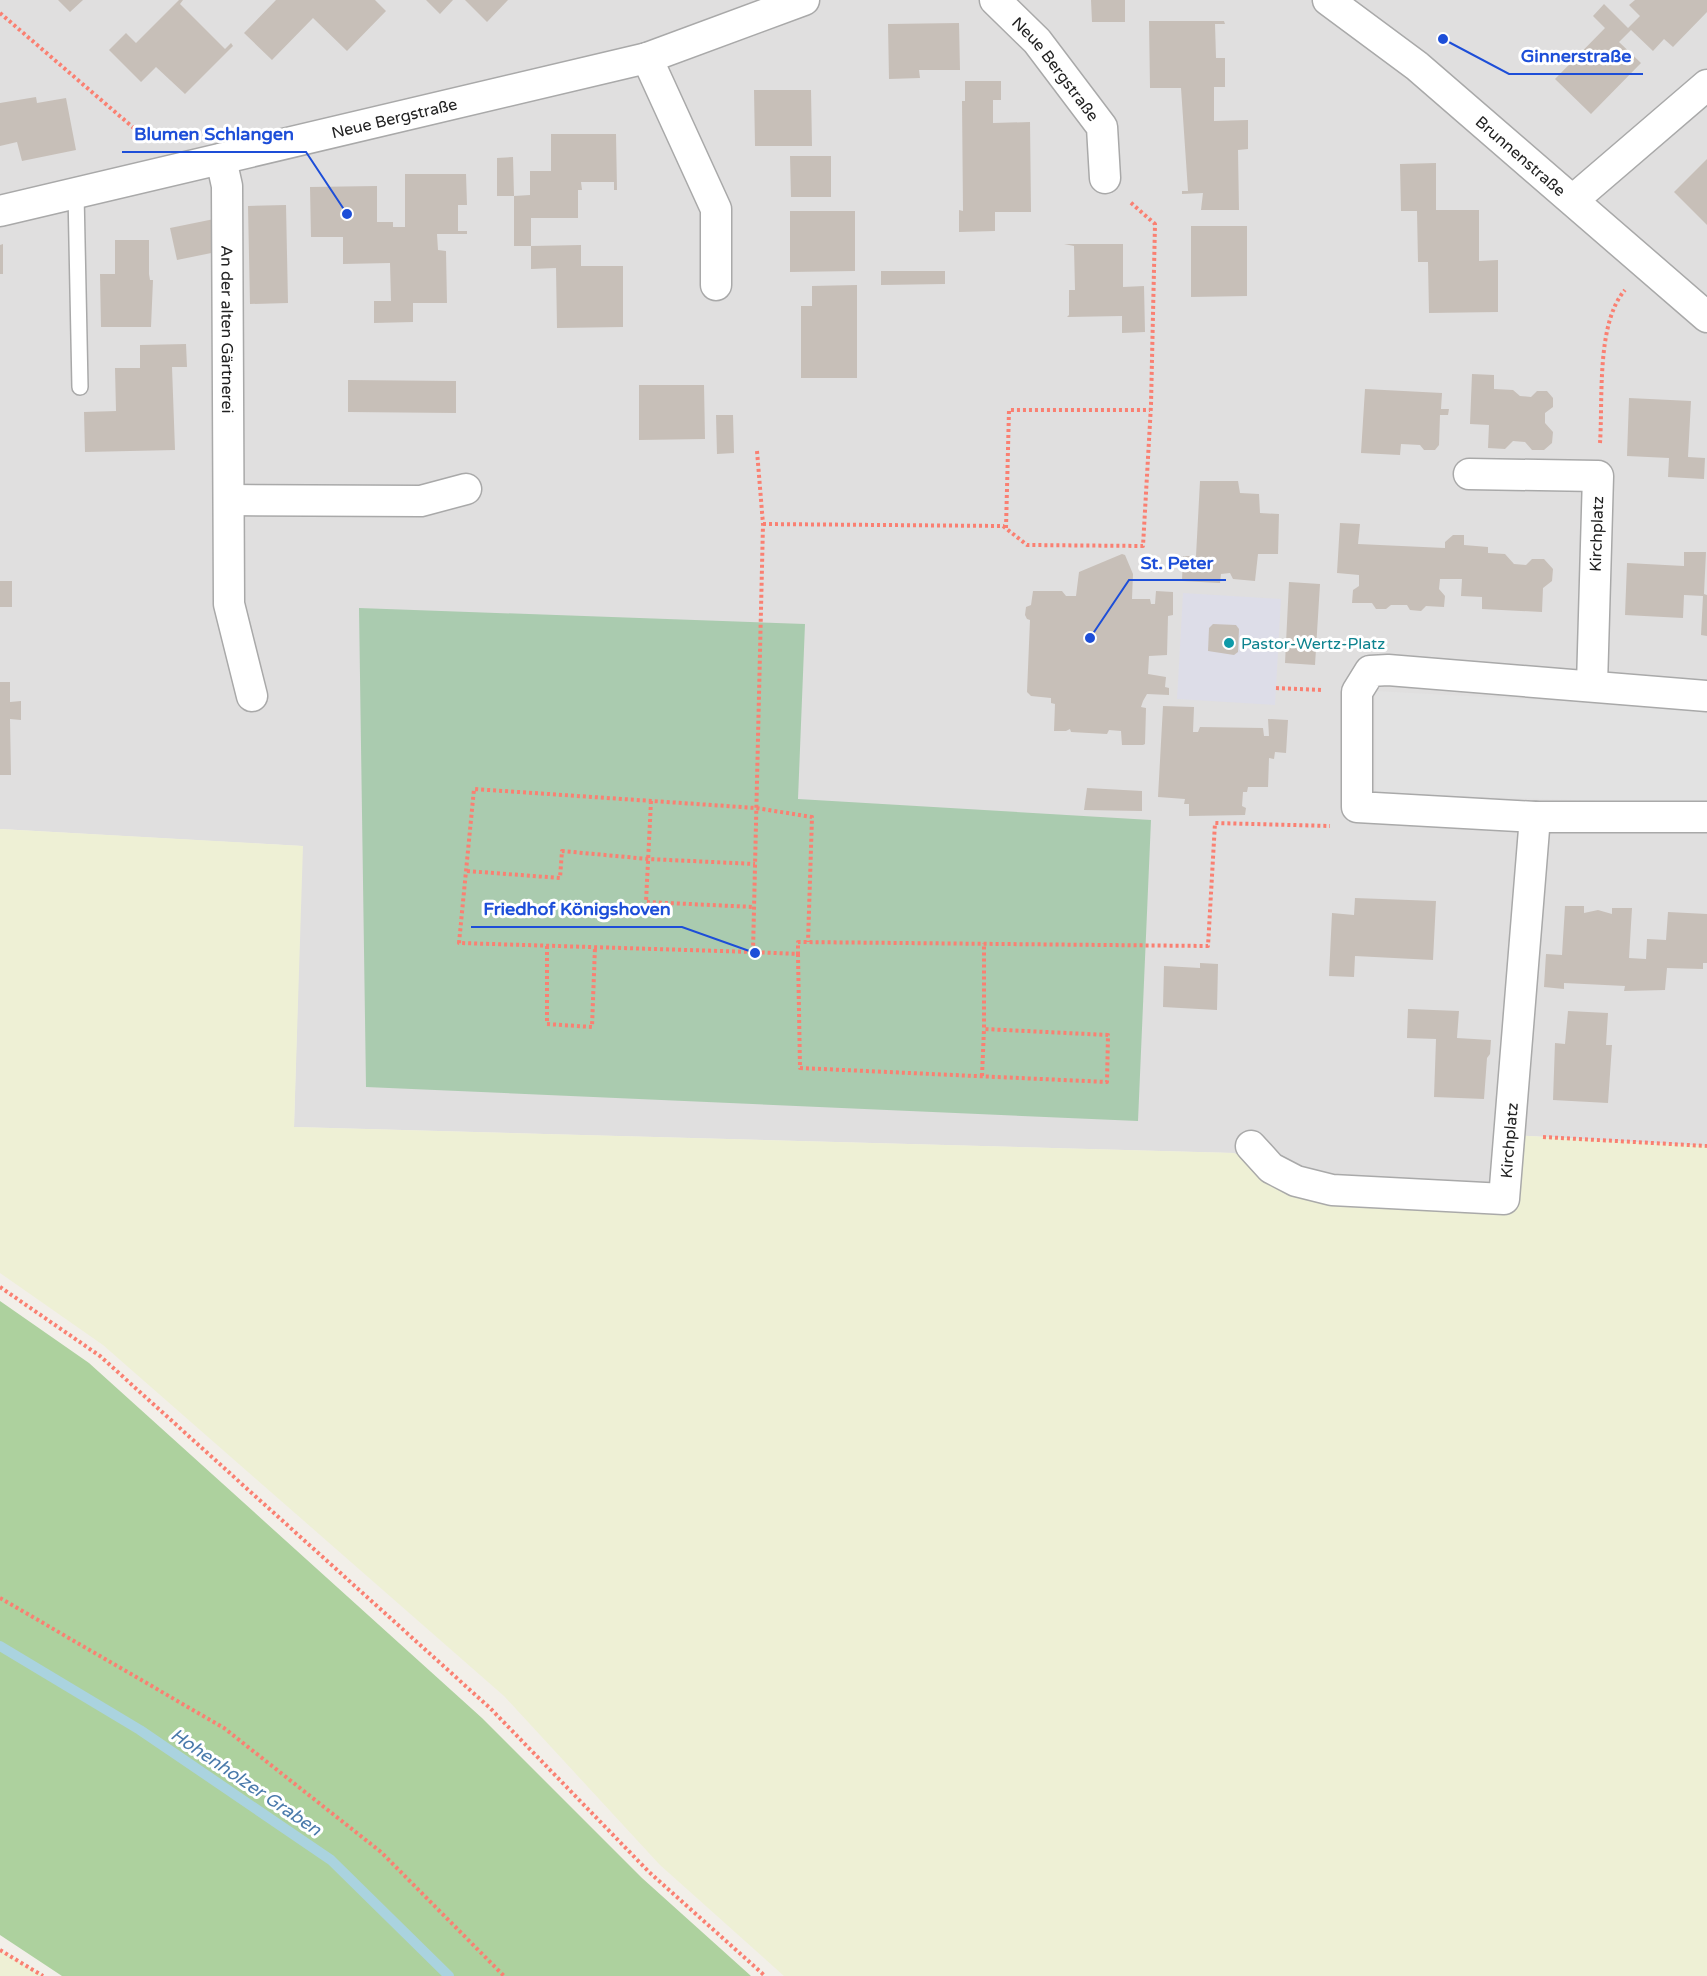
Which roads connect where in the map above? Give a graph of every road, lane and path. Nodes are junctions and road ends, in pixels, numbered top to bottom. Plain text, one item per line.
1 (804, 0) edge
2 (995, 0) edge
3 (1328, 0) edge
4 (0, 13) edge
5 (648, 58) junction
6 (1707, 85) edge
7 (221, 159) junction
8 (181, 168) junction
9 (1105, 178) joint
10 (76, 193) junction
11 (1573, 200) junction
12 (0, 211) edge
13 (1647, 265) junction
14 (716, 285) dead end
15 (1707, 317) edge
16 (80, 387) dead end
17 (1150, 410) junction
18 (757, 451) dead end
19 (1469, 474) dead end
20 (1598, 476) junction
21 (466, 489) dead end
22 (229, 500) junction
23 (763, 524) junction
24 (1006, 529) junction
25 (1592, 685) junction
26 (1276, 688) dead end
27 (1357, 692) junction
28 (252, 696) dead end
29 (1707, 696) edge
30 (651, 801) junction
31 (1357, 807) junction
32 (756, 808) junction
33 (1535, 817) junction
34 (1707, 817) edge
35 (648, 859) junction
36 (755, 864) junction
37 (467, 871) junction
38 (754, 907) junction
39 (808, 942) junction
40 (984, 943) junction
41 (547, 946) junction
42 (595, 947) junction
43 (753, 952) junction
44 (798, 954) junction
45 (984, 1029) junction
46 (982, 1076) junction
47 (1509, 1135) junction
48 (1251, 1146) dead end
49 (1707, 1146) edge
50 (0, 1287) edge
51 (0, 1599) edge
52 (0, 1950) edge
53 (43, 1976) edge
54 (504, 1976) edge
55 (765, 1976) edge

1 - 5 street, Neue Bergstraße
2 - 9 street, Neue Bergstraße
3 - 11 street, Brunnenstraße
4 - 8 path
5 - 7 street, Neue Bergstraße
5 - 14 street
6 - 11 street
7 - 8 street, Neue Bergstraße
7 - 22 street, An der alten Gärtnerei
8 - 10 street, Neue Bergstraße
9 - 17 path
10 - 12 street, Neue Bergstraße
10 - 16 lane
11 - 13 street, Brunnenstraße
13 - 15 street, Brunnenstraße
13 - 20 path
17 - 24 path
17 - 24 path
18 - 23 path
19 - 20 street, Kirchplatz
20 - 25 street, Kirchplatz
21 - 22 street
22 - 28 street, An der alten Gärtnerei
23 - 24 path
23 - 32 path
25 - 27 street
25 - 29 street
26 - 27 path
27 - 31 street
30 - 32 path
30 - 35 path
30 - 37 path
31 - 33 street
31 - 40 path
32 - 36 path
32 - 39 path
33 - 34 street
33 - 47 street, Kirchplatz
35 - 36 path
35 - 37 path
35 - 38 path
36 - 38 path
37 - 41 path
38 - 43 path
39 - 40 path
39 - 44 path
40 - 45 path
41 - 42 path
41 - 42 path
42 - 43 path
43 - 44 path
44 - 46 path
45 - 46 path
45 - 46 path
47 - 48 street, Kirchplatz
47 - 49 path
50 - 55 path
51 - 54 path
52 - 53 path

